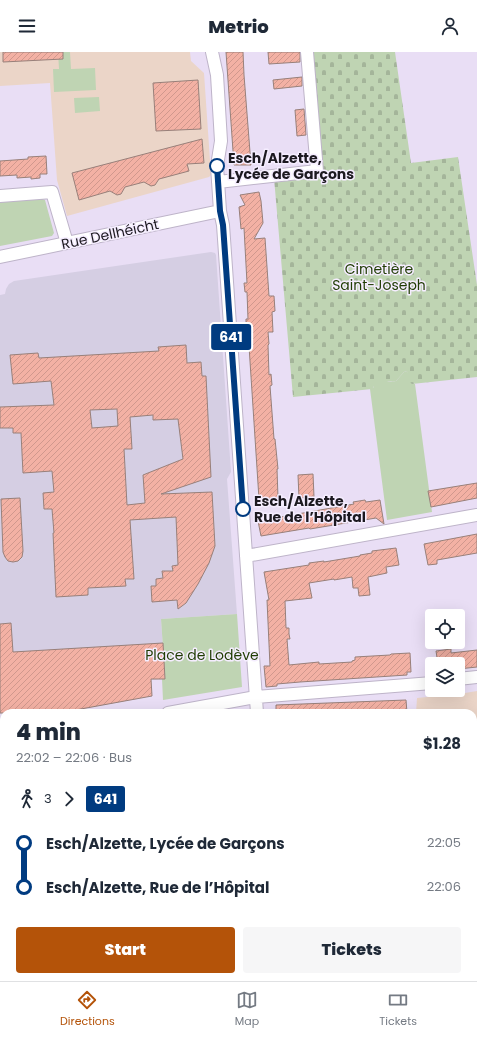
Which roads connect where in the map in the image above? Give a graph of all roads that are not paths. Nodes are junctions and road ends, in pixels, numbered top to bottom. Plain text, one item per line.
1 (212, 52) edge
2 (307, 52) edge
3 (218, 182) junction
4 (0, 196) edge
5 (220, 211) junction
6 (67, 243) junction
7 (0, 257) edge
8 (477, 515) edge
9 (246, 556) junction
10 (477, 677) edge
11 (465, 678) edge
12 (425, 684) edge
13 (256, 697) junction
14 (190, 709) edge
15 (257, 709) edge

1 - 3 street
2 - 3 street
3 - 5 street
4 - 6 street
5 - 6 street, Rue Dellhéicht
5 - 9 street
6 - 7 street, Rue Dellhéicht
8 - 9 street
9 - 13 street
10 - 11 street
12 - 13 street
13 - 14 street
13 - 15 street

